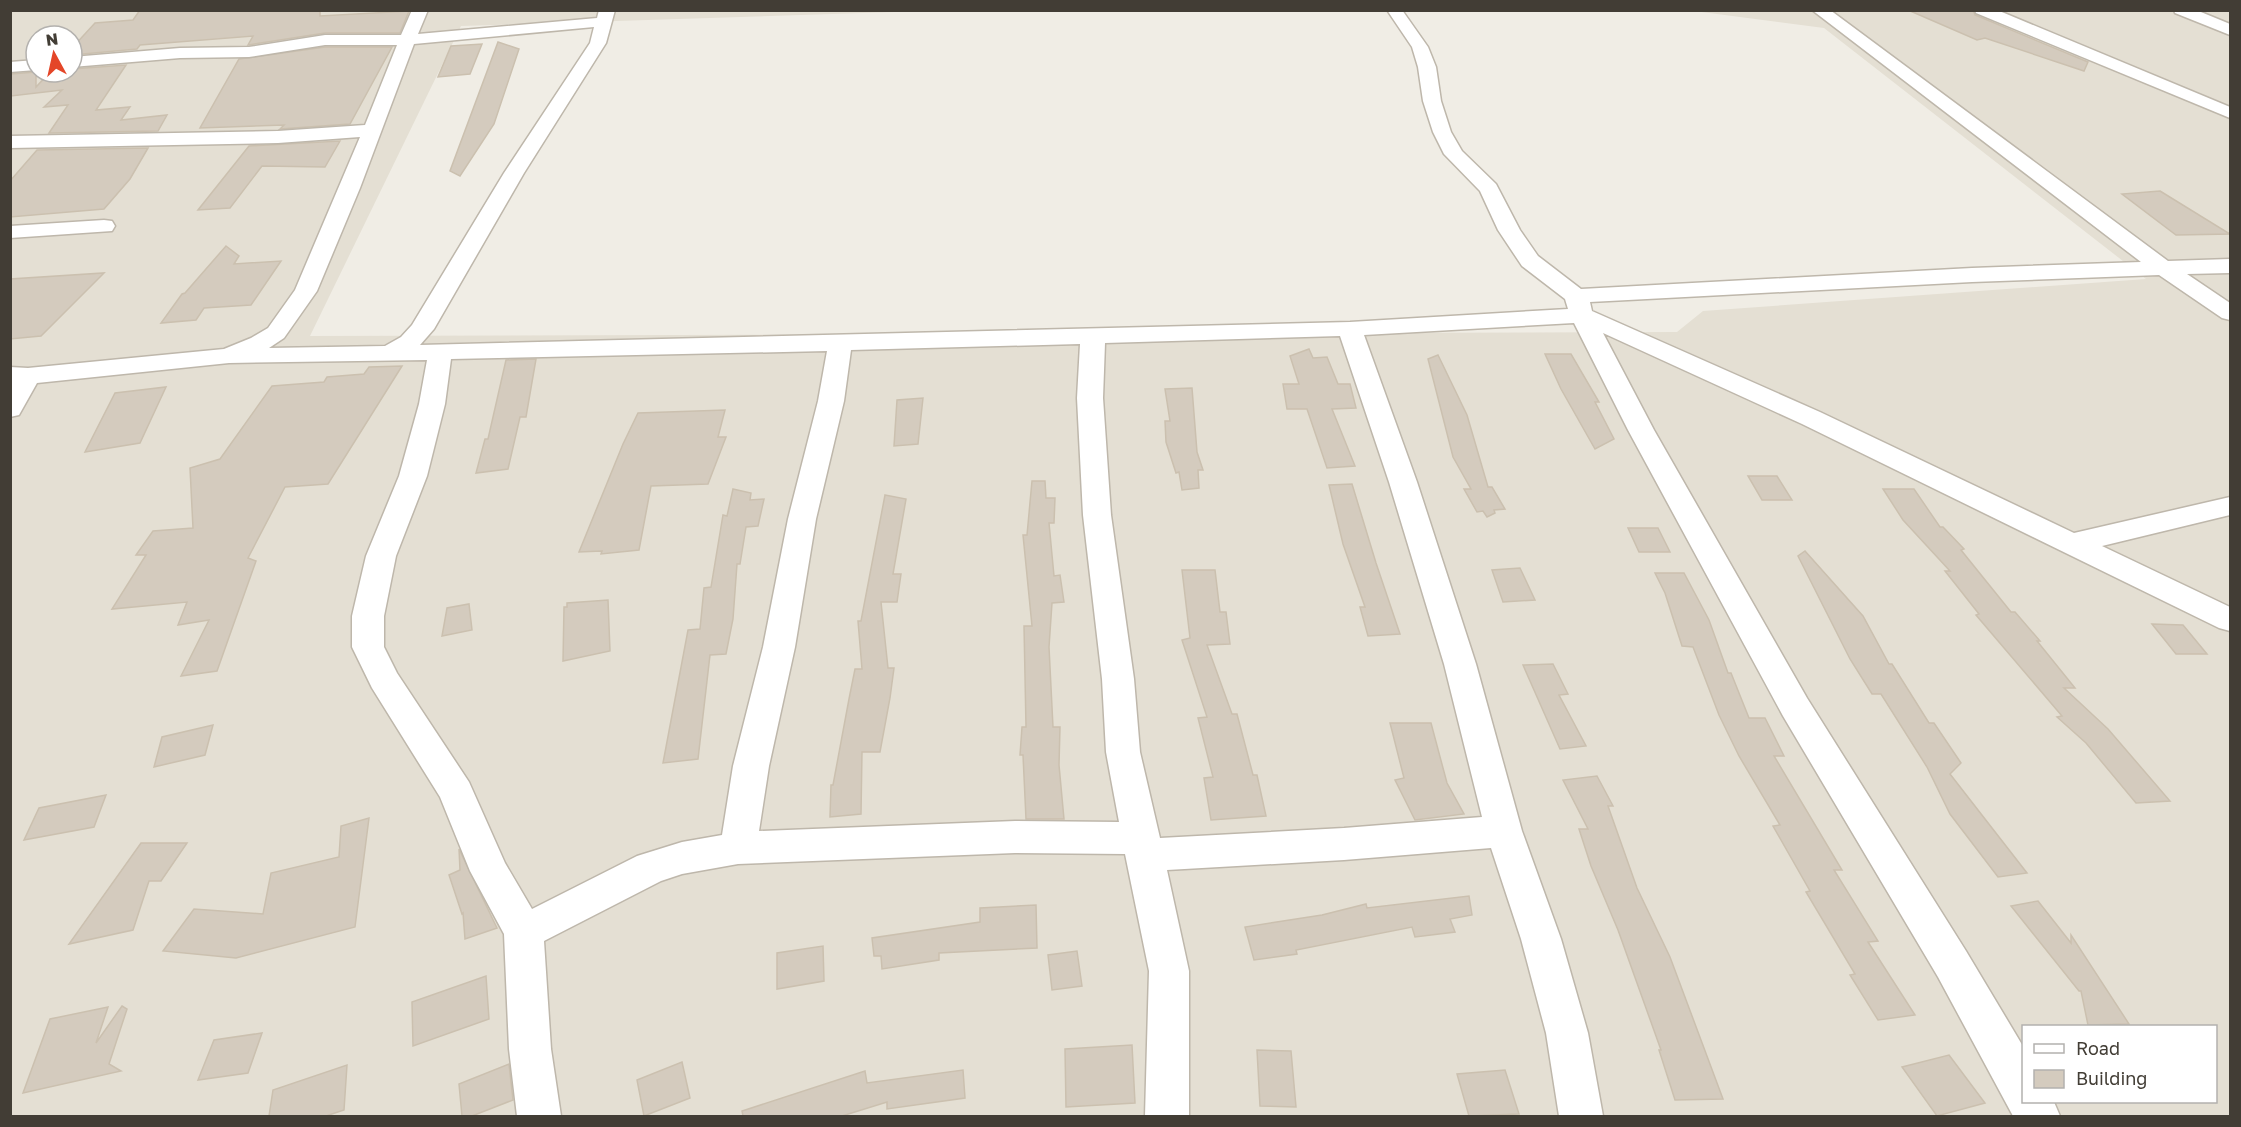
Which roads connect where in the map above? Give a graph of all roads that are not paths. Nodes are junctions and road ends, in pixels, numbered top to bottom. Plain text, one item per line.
1 (420, 10) edge
2 (1394, 10) edge
3 (1819, 10) edge
4 (1982, 10) edge
5 (2181, 10) edge
6 (605, 16) edge
7 (2230, 30) edge
8 (407, 40) junction
9 (84, 61) edge
10 (2230, 112) edge
11 (372, 129) junction
12 (10, 142) edge
13 (104, 226) dead end
14 (10, 232) edge
15 (2230, 266) edge
16 (2163, 268) junction
17 (1579, 306) junction
18 (2230, 313) edge
19 (1350, 329) junction
20 (1093, 336) junction
21 (840, 343) junction
22 (392, 352) junction
23 (440, 353) junction
24 (229, 356) junction
25 (19, 375) edge
26 (10, 409) edge
27 (2230, 506) edge
28 (2074, 543) junction
29 (2230, 620) edge
30 (1504, 831) junction
31 (1141, 847) junction
32 (738, 848) junction
33 (524, 932) junction
34 (2022, 1087) edge
35 (2030, 1103) edge
36 (539, 1116) edge
37 (1167, 1116) edge
38 (1581, 1116) edge
39 (2038, 1116) edge

1 - 8 street
2 - 17 street
3 - 16 street
4 - 10 street
5 - 7 street
6 - 8 street
6 - 22 street
8 - 9 street
8 - 11 street
11 - 12 street
11 - 24 street
13 - 14 street
15 - 16 street
16 - 17 street
16 - 18 street
17 - 19 street
17 - 28 street
17 - 34 street
19 - 20 street
19 - 30 street
20 - 21 street
20 - 31 street
21 - 23 street
21 - 32 street
22 - 23 street
22 - 24 street
23 - 33 street
24 - 25 street
25 - 26 street
27 - 28 street
28 - 29 street
30 - 31 street
30 - 38 street
31 - 32 street
31 - 37 street
32 - 33 street
33 - 36 street
35 - 39 street

